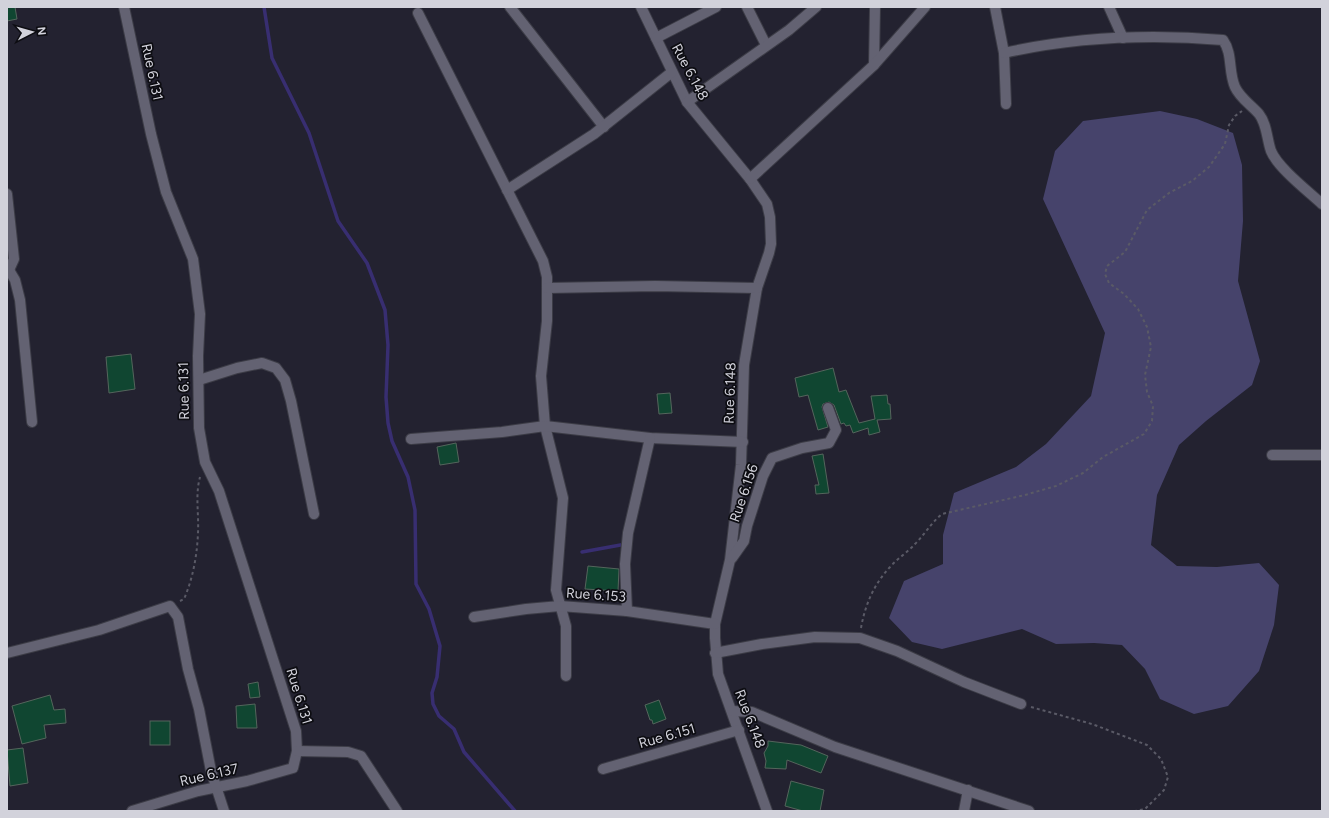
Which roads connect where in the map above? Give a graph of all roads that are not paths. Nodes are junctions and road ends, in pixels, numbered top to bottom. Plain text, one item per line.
1 (124, 7) edge
2 (510, 7) edge
3 (641, 7) edge
4 (716, 7) edge
5 (747, 7) edge
6 (816, 7) edge
7 (875, 7) edge
8 (925, 7) edge
9 (995, 7) edge
10 (1109, 7) edge
11 (418, 13) dead end
12 (656, 38) junction
13 (1123, 38) junction
14 (766, 45) junction
15 (1004, 53) junction
16 (874, 65) junction
17 (672, 72) junction
18 (687, 102) junction
19 (1006, 104) dead end
20 (604, 127) junction
21 (750, 179) junction
22 (507, 190) junction
23 (7, 194) edge
24 (1322, 204) edge
25 (8, 270) edge
26 (547, 288) junction
27 (757, 288) junction
28 (199, 380) junction
29 (828, 408) dead end
30 (32, 422) dead end
31 (545, 426) junction
32 (650, 438) junction
33 (411, 439) dead end
34 (743, 442) junction
35 (1272, 455) dead end
36 (1322, 455) edge
37 (314, 514) dead end
38 (730, 560) junction
39 (560, 606) junction
40 (627, 611) junction
41 (474, 617) dead end
42 (715, 624) junction
43 (7, 653) edge
44 (716, 653) junction
45 (566, 676) dead end
46 (1020, 704) road end
47 (732, 711) junction
48 (739, 730) junction
49 (297, 751) junction
50 (293, 768) joint
51 (603, 769) dead end
52 (216, 787) junction
53 (968, 790) junction
54 (132, 811) edge
55 (224, 811) edge
56 (397, 811) edge
57 (767, 811) edge
58 (964, 811) edge
59 (1029, 811) edge

1 - 28 street, Rue 6.131
2 - 20 street
3 - 12 street, Rue 6.148
4 - 12 street
5 - 14 street
6 - 14 street
7 - 16 street
8 - 16 street
9 - 15 street
10 - 13 street
11 - 22 street
12 - 17 street, Rue 6.148
13 - 15 street
13 - 24 street
14 - 18 street
15 - 19 street
16 - 21 street
17 - 18 street, Rue 6.148
17 - 20 street
18 - 21 street, Rue 6.148
20 - 22 street
21 - 27 street, Rue 6.148
22 - 26 street
23 - 25 street
25 - 30 street
26 - 27 street
26 - 31 street
27 - 34 street, Rue 6.148
28 - 37 street
28 - 49 street, Rue 6.131
29 - 38 street, Rue 6.156
31 - 32 street
31 - 33 street
31 - 39 street
32 - 34 street
32 - 40 street
34 - 38 street, Rue 6.148
35 - 36 street
38 - 42 street, Rue 6.148
39 - 40 street, Rue 6.153
39 - 41 street, Rue 6.153
39 - 45 street
40 - 42 street, Rue 6.153
42 - 44 street, Rue 6.148
43 - 52 street
44 - 46 street
44 - 47 street, Rue 6.148
47 - 48 street, Rue 6.148
47 - 53 street
48 - 51 street, Rue 6.151
48 - 57 street, Rue 6.148
49 - 50 street, Rue 6.131
49 - 56 street
50 - 52 street, Rue 6.137
52 - 54 street, Rue 6.137
52 - 55 street
53 - 58 street
53 - 59 street

